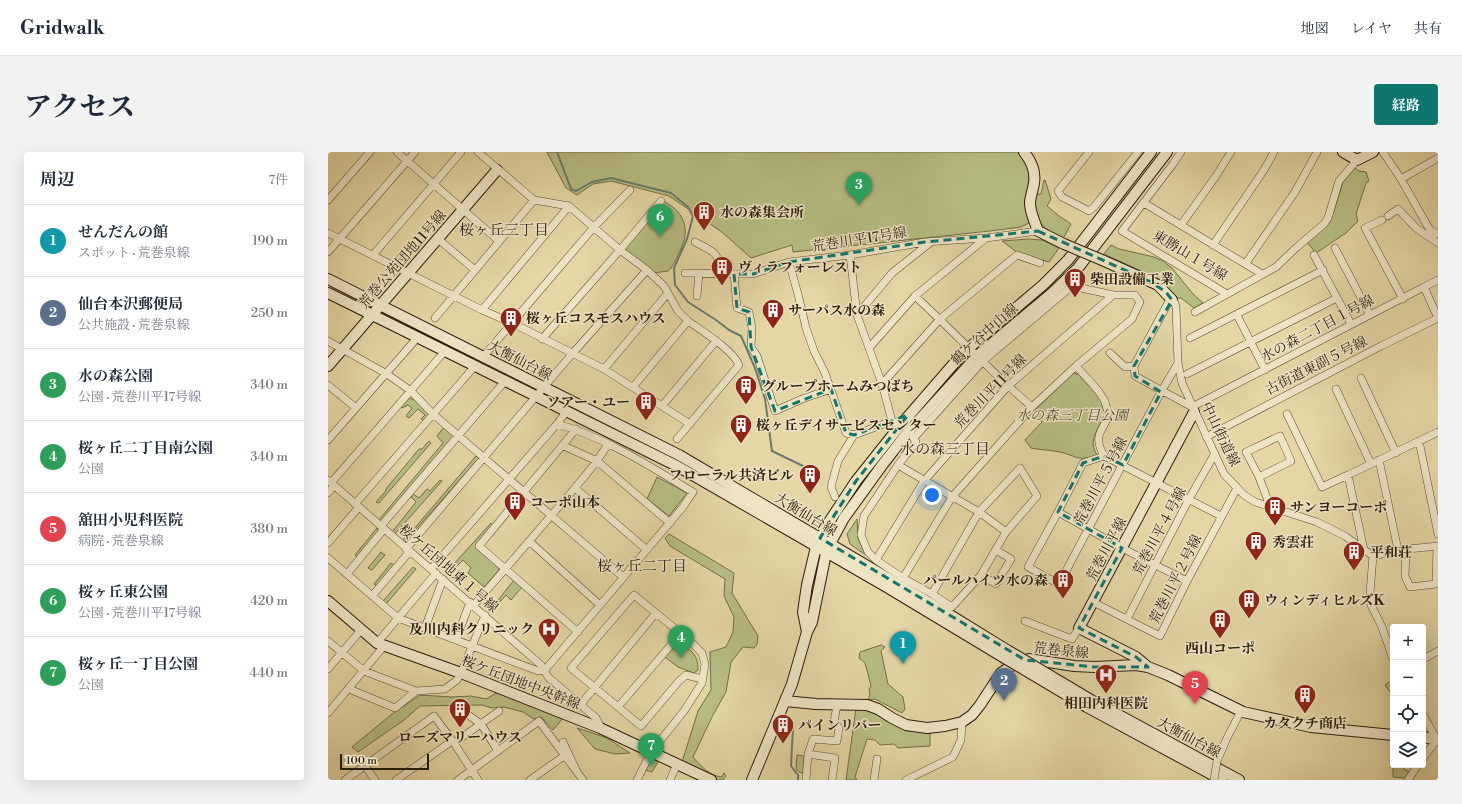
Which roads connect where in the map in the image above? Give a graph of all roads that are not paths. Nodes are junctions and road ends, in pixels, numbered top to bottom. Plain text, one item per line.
1 (370, 152) edge
2 (397, 152) edge
3 (415, 152) edge
4 (461, 152) edge
5 (478, 152) edge
6 (1024, 152) edge
7 (1089, 152) edge
8 (1138, 152) edge
9 (1152, 152) edge
10 (1167, 152) edge
11 (1181, 152) edge
12 (1231, 152) edge
13 (1274, 152) edge
14 (1317, 152) edge
15 (1343, 152) edge
16 (1373, 152) edge
17 (1383, 152) edge
18 (1438, 158) edge
19 (1357, 160) junction
20 (407, 161) junction
21 (497, 170) junction
22 (1122, 174) junction
23 (1401, 179) junction
24 (1130, 181) junction
25 (1146, 181) junction
26 (435, 184) junction
27 (1155, 188) junction
28 (630, 190) dead end
29 (328, 200) edge
30 (534, 200) junction
31 (661, 201) dead end
32 (1144, 203) junction
33 (569, 206) junction
34 (463, 209) junction
35 (1182, 225) junction
36 (594, 227) junction
37 (1038, 231) junction
38 (328, 232) edge
39 (1438, 234) edge
40 (438, 238) junction
41 (986, 238) junction
42 (340, 239) junction
43 (500, 241) junction
44 (695, 242) dead end
45 (931, 242) junction
46 (1438, 243) edge
47 (1213, 245) junction
48 (1335, 248) dead end
49 (620, 250) junction
50 (328, 252) edge
51 (373, 255) junction
52 (850, 255) junction
53 (1314, 255) dead end
54 (789, 262) junction
55 (1040, 263) dead end
56 (1246, 263) junction
57 (475, 270) junction
58 (647, 270) junction
59 (1323, 270) junction
60 (408, 273) junction
61 (684, 273) dead end
62 (698, 273) junction
63 (719, 274) junction
64 (734, 274) junction
65 (1262, 274) junction
66 (328, 279) edge
67 (1438, 280) edge
68 (1424, 287) junction
69 (328, 292) edge
70 (668, 293) junction
71 (1227, 294) junction
72 (454, 295) junction
73 (697, 296) dead end
74 (915, 296) junction
75 (1113, 296) junction
76 (1337, 298) junction
77 (1403, 299) junction
78 (1172, 300) junction
79 (380, 306) junction
80 (482, 310) junction
81 (1195, 312) dead end
82 (372, 315) junction
83 (857, 315) junction
84 (1237, 315) junction
85 (1370, 315) junction
86 (435, 318) dead end
87 (1438, 318) edge
88 (940, 319) junction
89 (688, 321) junction
90 (512, 323) junction
91 (1351, 324) junction
92 (417, 338) junction
93 (1190, 338) dead end
94 (542, 339) junction
95 (328, 341) edge
96 (716, 341) junction
97 (1251, 342) junction
98 (969, 347) junction
99 (869, 348) junction
100 (343, 349) junction
101 (445, 351) junction
102 (1110, 353) dead end
103 (572, 354) junction
104 (483, 357) junction
105 (980, 358) junction
106 (1178, 363) junction
107 (328, 366) edge
108 (475, 366) junction
109 (1076, 366) junction
110 (1134, 366) junction
111 (604, 369) junction
112 (1265, 370) junction
113 (387, 374) junction
114 (1187, 374) dead end
115 (1361, 378) dead end
116 (505, 381) junction
117 (882, 384) junction
118 (328, 385) edge
119 (1008, 386) junction
120 (634, 387) junction
121 (544, 388) junction
122 (831, 389) junction
123 (1336, 389) dead end
124 (412, 391) junction
125 (1161, 392) junction
126 (536, 397) junction
127 (662, 406) junction
128 (1032, 407) junction
129 (356, 408) junction
130 (1193, 410) junction
131 (566, 412) junction
132 (433, 414) junction
133 (1287, 414) dead end
134 (557, 424) junction
135 (690, 424) junction
136 (896, 424) junction
137 (576, 429) junction
138 (331, 432) edge
139 (1438, 432) edge
140 (458, 435) junction
141 (854, 435) junction
142 (911, 435) junction
143 (1206, 437) junction
144 (328, 440) edge
145 (677, 440) dead end
146 (1419, 441) junction
147 (608, 444) junction
148 (564, 446) junction
149 (1396, 452) junction
150 (1214, 455) junction
151 (1104, 456) junction
152 (484, 458) junction
153 (1379, 460) junction
154 (597, 461) junction
155 (1371, 464) junction
156 (898, 465) junction
157 (1123, 465) junction
158 (1348, 475) junction
159 (1259, 477) junction
160 (509, 479) junction
161 (924, 481) junction
162 (331, 483) edge
163 (1157, 483) junction
164 (575, 488) junction
165 (1237, 488) junction
166 (524, 492) junction
167 (328, 493) edge
168 (835, 497) dead end
169 (952, 497) junction
170 (1189, 499) junction
171 (357, 506) junction
172 (1270, 506) junction
173 (979, 512) junction
174 (1058, 512) junction
175 (551, 515) junction
176 (1221, 516) junction
177 (670, 523) junction
178 (382, 528) junction
179 (1089, 529) junction
180 (1006, 532) junction
181 (1438, 534) edge
182 (529, 541) junction
183 (818, 542) junction
184 (328, 544) edge
185 (1437, 546) edge
186 (828, 548) junction
187 (1122, 548) junction
188 (1406, 549) junction
189 (408, 550) junction
190 (647, 550) junction
191 (996, 550) junction
192 (1364, 550) junction
193 (1398, 550) junction
194 (1373, 556) junction
195 (328, 558) edge
196 (876, 560) junction
197 (1156, 565) junction
198 (506, 568) junction
199 (1067, 568) dead end
200 (434, 571) junction
201 (347, 574) junction
202 (981, 575) junction
203 (624, 578) junction
204 (903, 578) junction
205 (443, 579) junction
206 (1187, 581) junction
207 (1064, 587) dead end
208 (932, 594) junction
209 (372, 596) junction
210 (328, 601) edge
211 (1093, 602) junction
212 (472, 604) junction
213 (600, 605) junction
214 (656, 613) junction
215 (485, 615) junction
216 (398, 618) junction
217 (1127, 619) junction
218 (1025, 621) dead end
219 (425, 628) junction
220 (1079, 628) junction
221 (361, 630) junction
222 (578, 632) junction
223 (807, 632) junction
224 (680, 633) junction
225 (456, 640) junction
226 (328, 641) edge
227 (381, 644) junction
228 (473, 646) junction
229 (1390, 650) edge
230 (1438, 651) edge
231 (342, 653) junction
232 (1426, 657) edge
233 (1148, 667) junction
234 (328, 669) edge
235 (545, 670) junction
236 (364, 671) junction
237 (461, 673) junction
238 (702, 679) junction
239 (594, 688) junction
240 (349, 689) junction
241 (416, 691) junction
242 (785, 702) junction
243 (581, 704) junction
244 (1089, 704) junction
245 (837, 705) junction
246 (618, 707) junction
247 (460, 709) dead end
248 (499, 711) dead end
249 (1241, 711) junction
250 (328, 713) edge
251 (1426, 720) edge
252 (962, 722) junction
253 (481, 724) junction
254 (597, 727) junction
255 (1390, 735) edge
256 (1426, 739) edge
257 (453, 742) junction
258 (563, 742) dead end
259 (1438, 742) edge
260 (498, 751) junction
261 (651, 752) junction
262 (808, 754) junction
263 (1426, 755) edge
264 (564, 756) junction
265 (877, 759) dead end
266 (677, 764) junction
267 (365, 766) junction
268 (1416, 768) edge
269 (471, 770) junction
270 (577, 772) junction
271 (345, 780) edge
272 (375, 780) edge
273 (396, 780) edge
274 (458, 780) edge
275 (478, 780) edge
276 (530, 780) edge
277 (583, 780) edge
278 (637, 780) edge
279 (670, 780) edge
280 (711, 780) edge
281 (752, 780) edge
282 (806, 780) edge
283 (832, 780) edge
284 (874, 780) edge
285 (906, 780) edge
286 (1214, 780) edge
287 (1222, 780) edge
288 (1239, 780) edge
289 (1408, 780) edge

1 - 29 street
2 - 20 street
3 - 20 street
4 - 26 street
5 - 21 street
6 - 37 street
7 - 22 street
8 - 22 street
9 - 24 street
10 - 25 street, 鶴ケ谷中山線
11 - 27 street
12 - 35 street
13 - 47 street
14 - 56 street
15 - 19 street
16 - 19 street, 東勝山１号線
17 - 23 street
18 - 23 street
19 - 65 street, 東勝山１号線
20 - 26 street
20 - 42 street
21 - 30 street
21 - 34 street, 荒巻公苑団地11号線
22 - 24 street
23 - 39 street
24 - 98 street
25 - 27 street
25 - 105 street, 鶴ケ谷中山線
26 - 34 street
26 - 51 street
27 - 32 street
28 - 36 street
30 - 33 street
30 - 43 street
31 - 49 street
32 - 35 street
32 - 71 street, 東勝山１号線
33 - 36 street
33 - 80 street
34 - 40 street, 荒巻公苑団地11号線
34 - 43 street
35 - 47 street
36 - 49 street
36 - 90 street
37 - 41 street, 荒巻川平17号線
37 - 78 street, 中山街道線, bridge
38 - 42 street
40 - 57 street
40 - 60 street, 荒巻公苑団地11号線
41 - 45 street, 荒巻川平17号線
41 - 74 street
42 - 50 street
42 - 51 street
43 - 57 street
44 - 63 street
45 - 52 street, 荒巻川平17号線
45 - 83 street
46 - 77 street
47 - 56 street
48 - 85 street
49 - 58 street
49 - 94 street
51 - 60 street
52 - 54 street, 荒巻川平17号線
52 - 83 street
53 - 59 street
54 - 64 street, 荒巻川平17号線
54 - 122 street
55 - 88 street
56 - 65 street
57 - 72 street
58 - 70 street
58 - 103 street
59 - 76 street
59 - 84 street
60 - 72 street
60 - 79 street, 荒巻公苑団地11号線
61 - 62 street, 荒巻川平17号線
62 - 63 street, 荒巻川平17号線
62 - 73 street
63 - 64 street, 荒巻川平17号線
64 - 122 street
65 - 71 street, 東勝山１号線
66 - 79 street, 大衡仙台線
67 - 68 street, 水の森二丁目１号線
68 - 77 street, 水の森二丁目１号線
68 - 87 street
69 - 82 street, 大衡仙台線
70 - 89 street
70 - 111 street
71 - 81 street
72 - 80 street
72 - 86 street
74 - 88 street
74 - 99 street
75 - 105 street
75 - 109 street
75 - 119 street, 荒巻川平11号線
76 - 91 street
76 - 97 street
77 - 85 street, 水の森二丁目１号線
78 - 106 street, 中山街道線
78 - 110 street
79 - 82 street, 荒巻公苑団地11号線
79 - 104 street, 大衡仙台線
80 - 90 street
82 - 92 street, 大衡仙台線
82 - 100 street, 荒巻公苑団地11号線
83 - 99 street
84 - 93 street
84 - 97 street
85 - 91 street, 水の森二丁目１号線
87 - 143 street, 古街道東副５号線
88 - 98 street
88 - 117 street
89 - 96 street
89 - 120 street
90 - 94 street
90 - 104 street
91 - 112 street, 水の森二丁目１号線
92 - 101 street, 大衡仙台線
92 - 113 street
94 - 103 street
95 - 100 street
96 - 127 street
96 - 135 street
97 - 112 street
97 - 114 street
98 - 105 street
98 - 136 street
99 - 117 street
100 - 107 street, 荒巻公苑団地11号線
100 - 113 street
101 - 108 street, 大衡仙台線
101 - 124 street
102 - 110 street
103 - 111 street
103 - 121 street
104 - 121 street, 大衡仙台線
105 - 119 street
105 - 142 street, 鶴ケ谷中山線
106 - 125 street, 荒巻川平５号線
106 - 130 street, 中山街道線
108 - 116 street, 大衡仙台線
108 - 132 street
109 - 128 street
109 - 151 street
110 - 125 street
111 - 120 street
112 - 130 street, 水の森二丁目１号線
113 - 124 street
113 - 129 street
115 - 149 street
116 - 126 street, 大衡仙台線
116 - 140 street
117 - 136 street
118 - 129 street
119 - 128 street
119 - 161 street, 荒巻川平11号線
120 - 127 street
121 - 126 street
121 - 183 street, 大衡仙台線
122 - 141 street
123 - 155 street
124 - 132 street
124 - 162 street
125 - 130 street
125 - 157 street, 荒巻川平５号線
126 - 131 street, 大衡仙台線
126 - 152 street
127 - 135 street
128 - 169 street
129 - 138 street
130 - 143 street, 中山街道線
130 - 163 street, 荒巻川平線
131 - 134 street
131 - 183 street, 大衡仙台線
132 - 140 street
132 - 171 street
133 - 158 street
134 - 137 street
134 - 160 street
135 - 145 street
136 - 141 street
136 - 183 street
137 - 147 street
137 - 148 street
138 - 144 street
139 - 146 street
140 - 152 street
140 - 178 street
141 - 168 street
142 - 156 street
142 - 186 street, 鶴ケ谷中山線
143 - 150 street, 中山街道線
146 - 149 street
146 - 181 street
147 - 154 street
147 - 177 street
148 - 154 street
148 - 166 street
149 - 153 street
150 - 165 street, 中山街道線
150 - 170 street, 荒巻川平４号線
151 - 157 street
151 - 174 street
152 - 160 street
152 - 189 street
153 - 155 street
153 - 193 street
154 - 164 street
154 - 177 street
155 - 158 street
156 - 161 street
156 - 196 street
157 - 163 street
157 - 179 street, 荒巻川平５号線
158 - 192 street
159 - 159 street
159 - 172 street
160 - 166 street
160 - 200 street
161 - 169 street
161 - 196 street, 荒巻川平11号線
162 - 167 street
162 - 171 street, 桜ケ丘団地東１号線
163 - 170 street
163 - 187 street, 荒巻川平線
164 - 175 street
164 - 190 street
165 - 172 street, 中山街道線
165 - 176 street, 荒巻川平２号線
166 - 175 street
166 - 198 street
169 - 173 street
169 - 204 street
170 - 176 street
170 - 197 street, 荒巻川平４号線
171 - 178 street, 桜ケ丘団地東１号線
171 - 184 street
172 - 192 street, 中山街道線
173 - 180 street
173 - 180 street
173 - 208 street
174 - 179 street
174 - 207 street
175 - 182 street
175 - 203 street
176 - 206 street, 荒巻川平２号線
177 - 190 street
178 - 189 street, 桜ケ丘団地東１号線
178 - 201 street
179 - 187 street
179 - 199 street, 荒巻川平５号線
180 - 191 street
182 - 198 street
182 - 213 street
183 - 186 street, 大衡仙台線
183 - 223 street
185 - 188 street
185 - 188 street
186 - 223 street, 鶴ケ谷中山線
186 - 244 street, 大衡仙台線, bridge
187 - 197 street
187 - 211 street, 荒巻川平線
188 - 193 street
189 - 200 street, 桜ケ丘団地東１号線
189 - 209 street
190 - 203 street
191 - 202 street
191 - 202 street
192 - 194 street, 中山街道線
193 - 194 street
194 - 229 street
195 - 201 street
196 - 204 street
197 - 206 street
197 - 217 street, 荒巻川平４号線
198 - 212 street
198 - 222 street
200 - 205 street, 桜ケ丘団地東１号線
200 - 216 street
201 - 209 street
202 - 208 street
203 - 213 street
204 - 208 street
205 - 212 street, 桜ケ丘団地東１号線
205 - 219 street
206 - 217 street, 荒巻川平２号線
209 - 216 street
210 - 221 street, 桜ケ丘団地中央幹線
211 - 217 street, 荒巻川平２号線
211 - 220 street, 荒巻川平線
212 - 215 street, 桜ケ丘団地東１号線
212 - 225 street
213 - 222 street
214 - 224 street
214 - 239 street
214 - 239 street
215 - 228 street
215 - 235 street, 桜ケ丘団地東１号線
216 - 219 street
216 - 227 street
218 - 220 street
219 - 225 street
220 - 233 street
221 - 227 street, 桜ケ丘団地中央幹線
221 - 231 street
222 - 235 street
223 - 242 street, 鶴ケ谷中山線
224 - 238 street
224 - 246 street
225 - 228 street
226 - 231 street
227 - 236 street
227 - 237 street, 桜ケ丘団地中央幹線
228 - 235 street
228 - 237 street
230 - 232 street
231 - 234 street
231 - 236 street
233 - 249 street, 荒巻泉線
233 - 252 street, 荒巻泉線
235 - 243 street, 桜ケ丘団地東１号線
236 - 240 street
236 - 241 street
237 - 241 street
237 - 254 street, 桜ケ丘団地中央幹線
238 - 246 street
238 - 261 street
239 - 243 street
239 - 246 street
240 - 241 street
240 - 250 street
242 - 245 street, 荒巻泉線
242 - 281 street
243 - 254 street, 桜ケ丘団地東１号線
244 - 287 street, 大衡仙台線
244 - 288 street, 大衡仙台線
245 - 252 street, 荒巻泉線
245 - 262 street
247 - 253 street
248 - 253 street
249 - 255 street, 荒巻泉線
249 - 286 street, bridge
251 - 259 street
252 - 285 street
253 - 257 street
253 - 260 street
254 - 261 street, 桜ケ丘団地中央幹線
256 - 259 street
257 - 267 street
257 - 269 street
257 - 273 street
258 - 270 street
259 - 263 street
260 - 264 street
260 - 269 street
261 - 266 street, 桜ケ丘団地中央幹線
261 - 278 street
262 - 282 street
262 - 283 street
264 - 270 street
264 - 276 street
265 - 284 street
266 - 279 street
266 - 280 street, 桜ケ丘団地中央幹線
267 - 271 street
267 - 272 street
268 - 289 street
269 - 274 street
269 - 275 street
270 - 277 street

